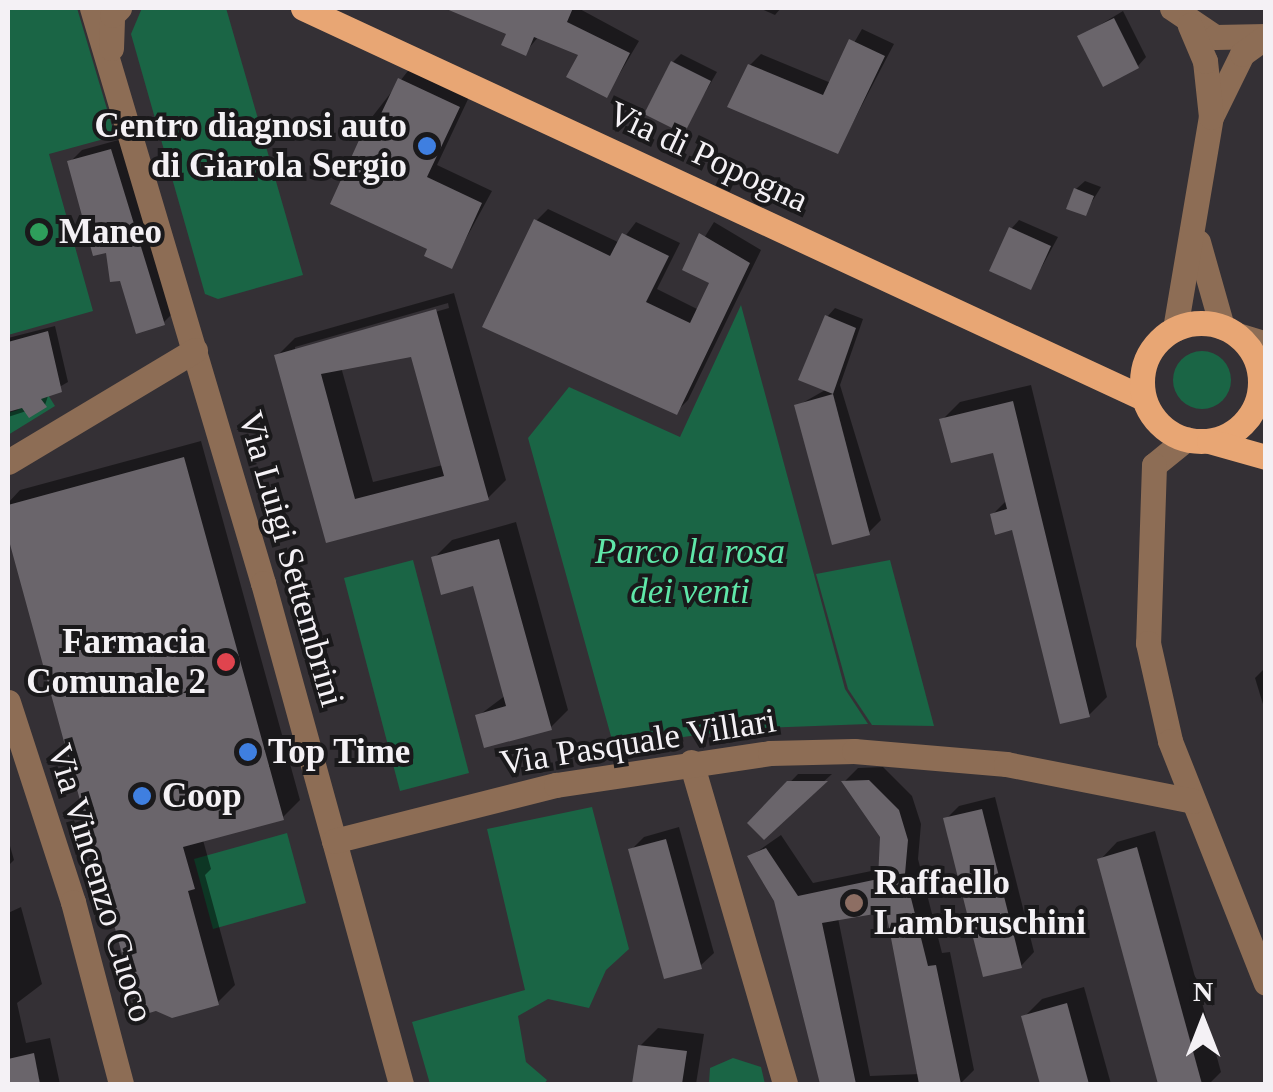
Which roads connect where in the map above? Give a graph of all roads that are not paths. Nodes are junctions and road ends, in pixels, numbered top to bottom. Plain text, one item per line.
1 (303, 8) edge
2 (109, 9) edge
3 (1181, 16) edge
4 (1266, 36) edge
5 (1211, 117) junction
6 (1195, 228) junction
7 (1229, 331) junction
8 (1166, 335) junction
9 (1266, 344) edge
10 (194, 350) junction
11 (1084, 369) junction
12 (1144, 398) junction
13 (1261, 402) edge
14 (1197, 440) junction
15 (1266, 457) edge
16 (8, 462) edge
17 (8, 702) edge
18 (691, 762) junction
19 (1193, 801) junction
20 (334, 841) junction
21 (1266, 983) edge
22 (120, 1084) edge
23 (401, 1084) edge
24 (785, 1084) edge

1 - 11 main road, Via di Popogna
2 - 10 street, Via Luigi Settembrini
3 - 4 street
3 - 5 street
4 - 5 street
5 - 6 street
6 - 7 street
6 - 8 street
7 - 8 main road
7 - 9 street
7 - 13 main road
8 - 11 main road
8 - 12 main road
10 - 16 street
10 - 20 street, Via Luigi Settembrini
11 - 12 main road, Via di Popogna
12 - 14 main road
13 - 14 main road
14 - 15 main road
14 - 19 street
17 - 22 street, Via Vincenzo Cuoco
18 - 19 street, Via Pasquale Villari
18 - 20 street, Via Pasquale Villari
18 - 24 street
19 - 21 street
20 - 23 street, Via Luigi Settembrini

